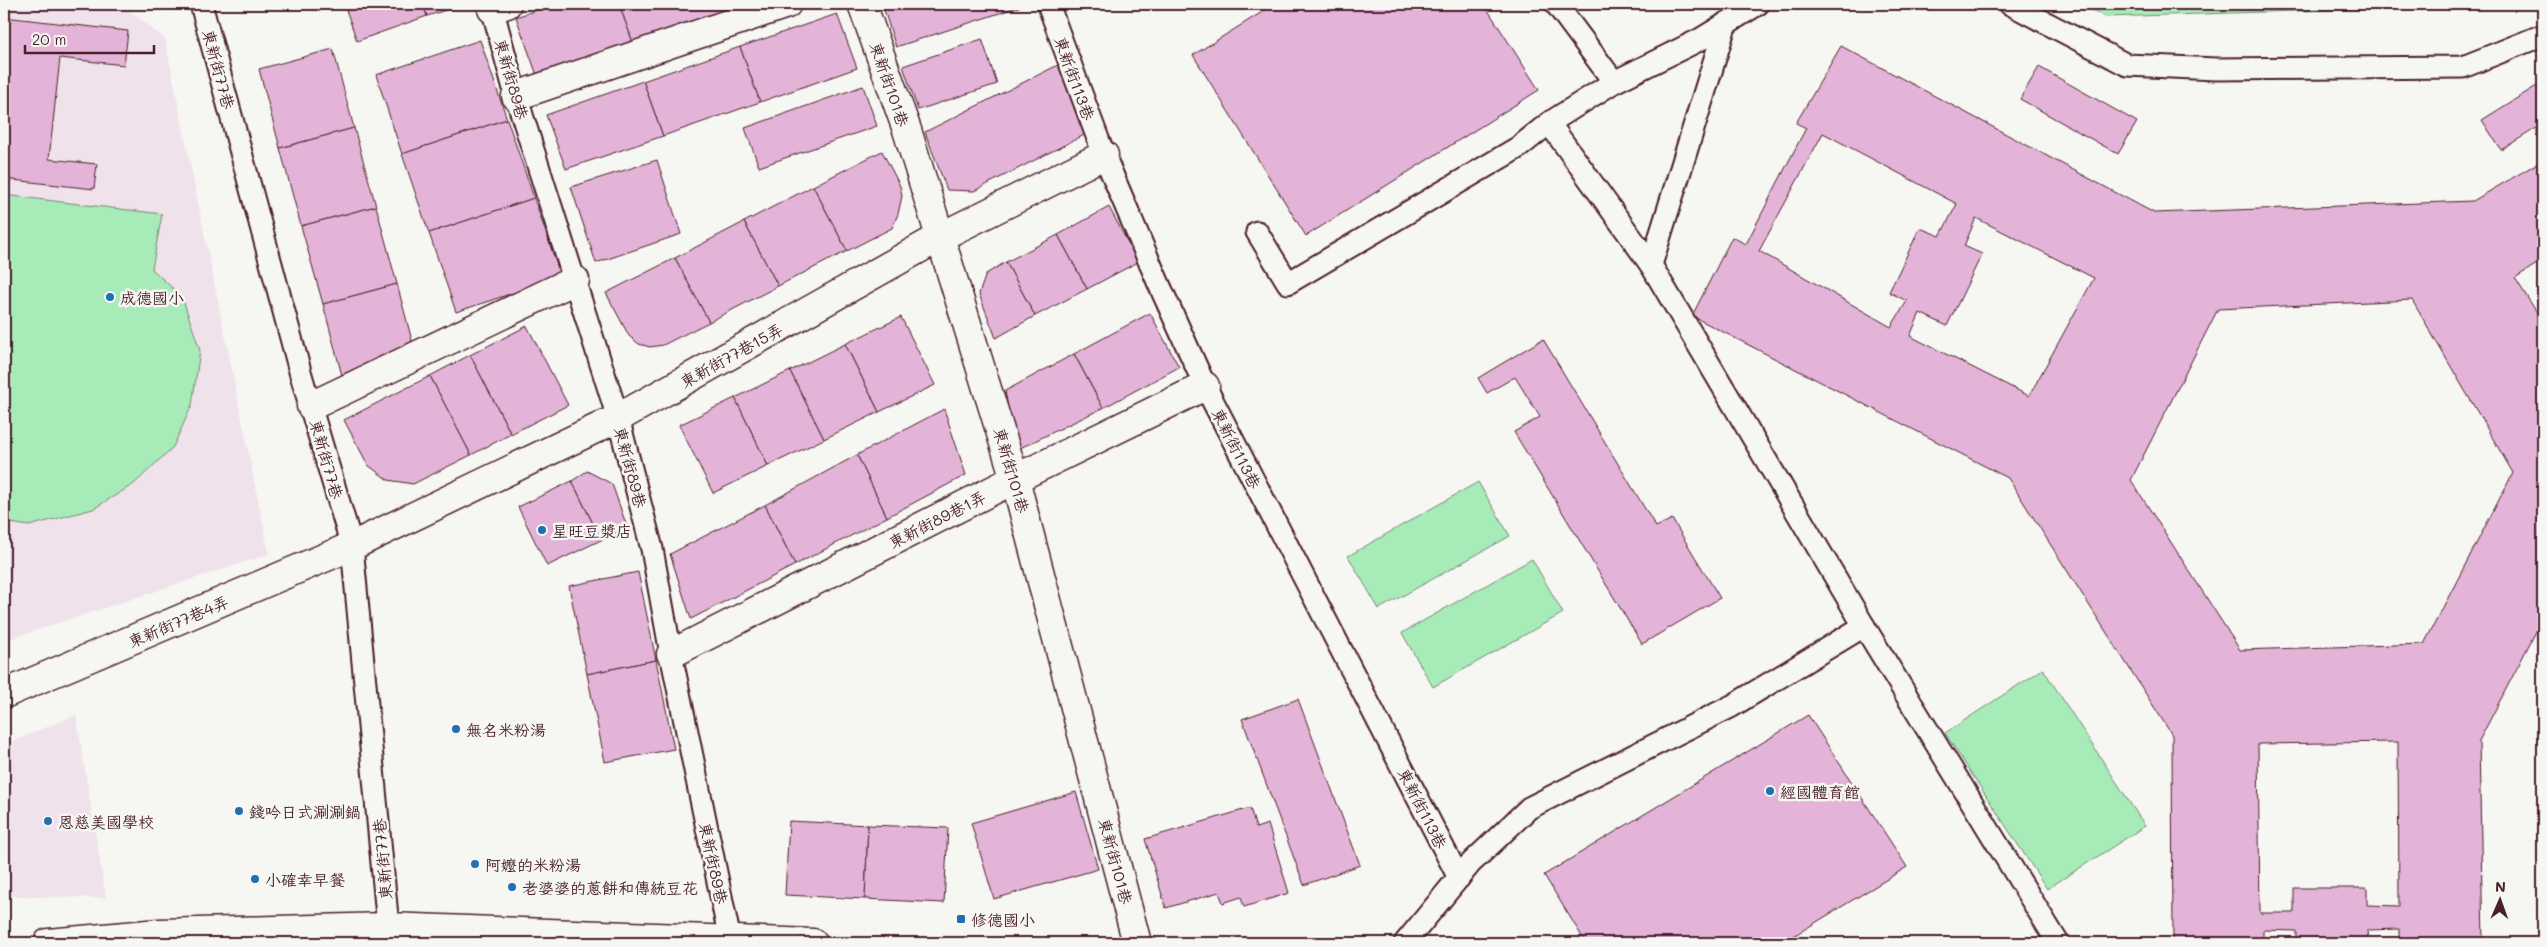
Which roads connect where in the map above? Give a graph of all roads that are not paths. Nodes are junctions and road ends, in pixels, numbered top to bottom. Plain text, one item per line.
1 (201, 4) edge
2 (787, 4) edge
3 (862, 4) edge
4 (1048, 4) edge
5 (1556, 4) edge
6 (1758, 4) edge
7 (2010, 4) edge
8 (497, 5) edge
9 (1726, 24) junction
10 (2543, 35) edge
11 (1614, 82) junction
12 (516, 96) junction
13 (1549, 122) junction
14 (1104, 155) junction
15 (1257, 232) dead end
16 (940, 237) junction
17 (1651, 265) junction
18 (575, 280) junction
19 (1205, 386) junction
20 (311, 406) junction
21 (618, 418) junction
22 (1016, 479) junction
23 (352, 546) junction
24 (1864, 626) junction
25 (671, 654) junction
26 (4, 694) edge
27 (1460, 878) junction
28 (388, 927) junction
29 (255, 936) edge
30 (730, 940) junction
31 (48, 943) edge
32 (813, 943) edge
33 (1137, 943) edge
34 (1405, 943) edge
35 (2058, 943) edge

1 - 20 lane, 東新街77巷
2 - 12 street
3 - 16 street, 東新街101巷
4 - 14 lane, 東新街113巷
5 - 11 lane
6 - 9 lane
7 - 10 lane
8 - 12 lane, 東新街89巷
9 - 11 lane
9 - 17 lane
11 - 13 lane
12 - 18 lane, 東新街89巷
13 - 15 lane
13 - 17 lane
14 - 16 street, 東新街77巷15弄
14 - 19 lane, 東新街113巷
16 - 21 street, 東新街77巷15弄
16 - 22 street, 東新街101巷
17 - 24 lane
18 - 20 street
18 - 21 lane, 東新街89巷
19 - 22 street, 東新街89巷1弄
19 - 27 lane, 東新街113巷
20 - 23 lane, 東新街77巷
21 - 23 street, 東新街77巷15弄
21 - 25 lane, 東新街89巷
22 - 25 street, 東新街89巷1弄
22 - 33 street, 東新街101巷
23 - 26 street, 東新街77巷4弄
23 - 28 lane, 東新街77巷
24 - 27 lane
24 - 35 lane
25 - 30 lane, 東新街89巷
27 - 34 lane
28 - 29 street
28 - 30 street
29 - 31 street
30 - 32 street

